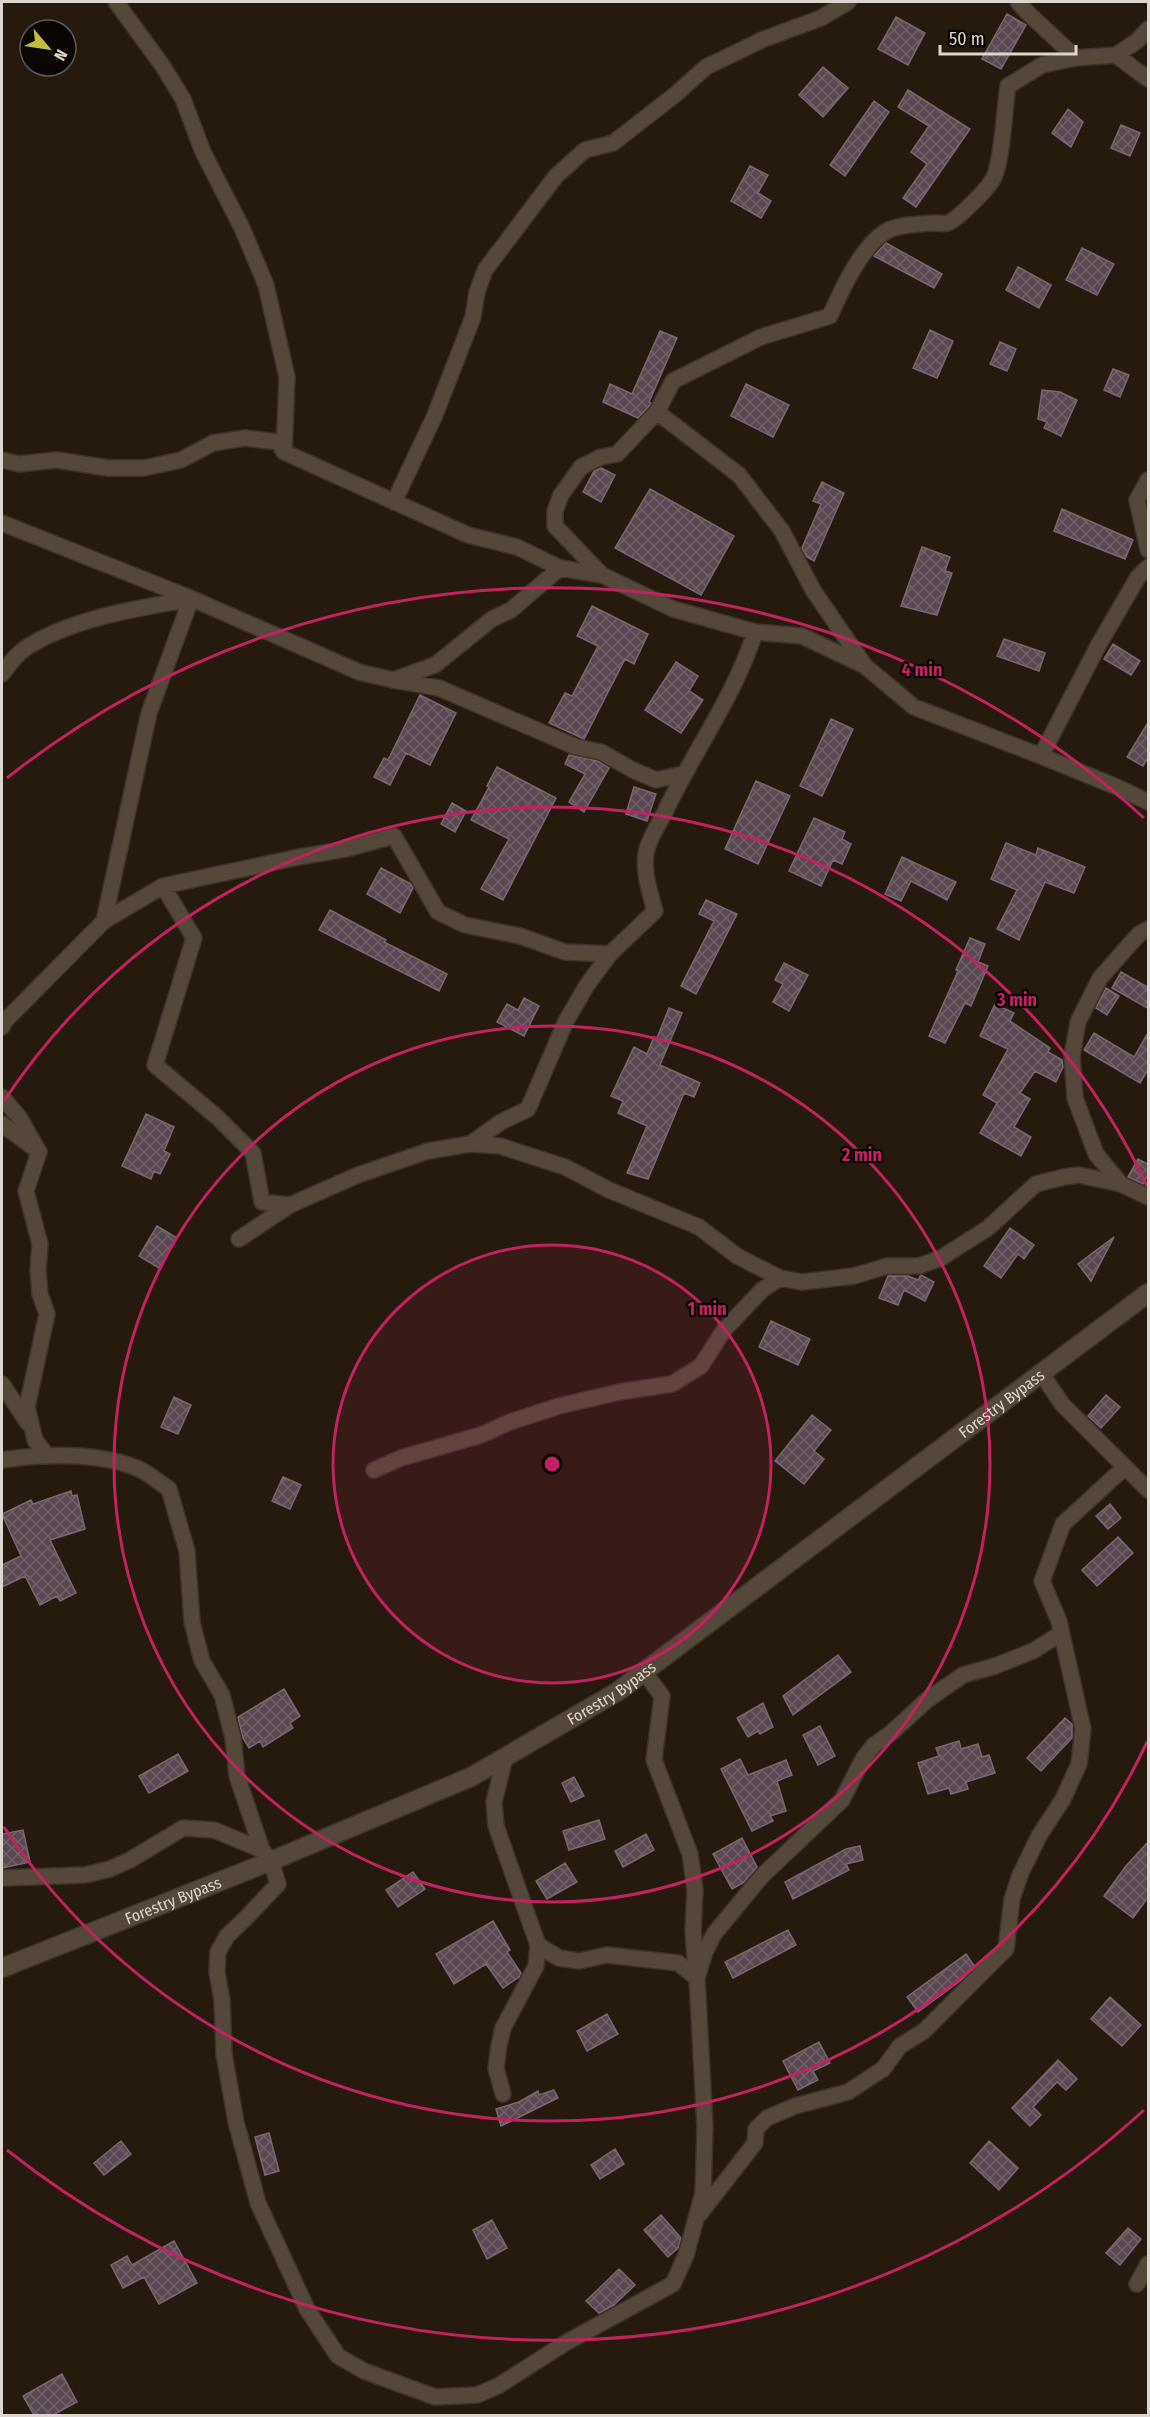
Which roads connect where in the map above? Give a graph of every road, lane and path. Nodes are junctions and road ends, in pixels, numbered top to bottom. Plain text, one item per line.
1 (116, 2) edge
2 (848, 2) edge
3 (1018, 2) edge
4 (1149, 29) edge
5 (1116, 55) junction
6 (1076, 58) junction
7 (1149, 79) edge
8 (657, 412) junction
9 (284, 452) junction
10 (2, 460) edge
11 (1149, 480) edge
12 (394, 502) junction
13 (2, 523) edge
14 (1149, 549) edge
15 (1149, 567) edge
16 (560, 568) junction
17 (602, 575) junction
18 (189, 598) junction
19 (754, 632) junction
20 (865, 666) junction
21 (2, 674) edge
22 (393, 680) junction
23 (1041, 756) junction
24 (683, 774) junction
25 (1149, 802) edge
26 (163, 886) junction
27 (104, 921) junction
28 (1149, 929) edge
29 (610, 954) junction
30 (2, 1027) edge
31 (2, 1096) edge
32 (2, 1124) edge
33 (470, 1144) junction
34 (39, 1152) junction
35 (1121, 1184) junction
36 (1149, 1197) edge
37 (290, 1205) junction
38 (239, 1239) dead end
39 (780, 1278) junction
40 (1149, 1293) edge
41 (1041, 1373) junction
42 (2, 1384) edge
43 (30, 1425) junction
44 (47, 1456) junction
45 (2, 1460) edge
46 (1125, 1467) junction
47 (374, 1470) dead end
48 (1149, 1490) edge
49 (1060, 1634) junction
50 (644, 1672) junction
51 (505, 1757) junction
52 (266, 1855) junction
53 (2, 1878) edge
54 (538, 1945) junction
55 (2, 1968) edge
56 (697, 1978) junction
57 (503, 2094) dead end
58 (694, 2222) junction
59 (1149, 2264) edge
60 (1137, 2284) dead end

1 - 9 street
2 - 12 street
3 - 6 street
4 - 5 street
5 - 6 street
5 - 7 street
6 - 8 street
8 - 17 street
8 - 20 street
9 - 10 street
9 - 12 street
11 - 14 street
12 - 16 street
13 - 18 street
15 - 23 street
16 - 17 street
16 - 22 street
17 - 19 street
18 - 21 street
18 - 22 street
18 - 27 street
19 - 20 street
19 - 24 street
20 - 23 street
22 - 24 street
23 - 25 street
24 - 29 street
26 - 27 street
26 - 29 street
26 - 37 street
27 - 30 street
28 - 35 street
29 - 33 street
31 - 34 street
32 - 34 street
33 - 37 street
33 - 39 street
34 - 43 street
35 - 36 street
35 - 39 street
37 - 38 street
39 - 47 street
40 - 41 street, Forestry Bypass
41 - 46 street
41 - 50 street, Forestry Bypass
42 - 43 street
43 - 44 street
44 - 45 street
44 - 52 street
46 - 48 street
46 - 49 street
49 - 56 street
49 - 58 street
50 - 51 street, Forestry Bypass
50 - 56 street
51 - 52 street, Forestry Bypass
51 - 54 street
52 - 53 street
52 - 55 street, Forestry Bypass
52 - 58 street
54 - 56 street
54 - 57 street
56 - 58 street
59 - 60 street

